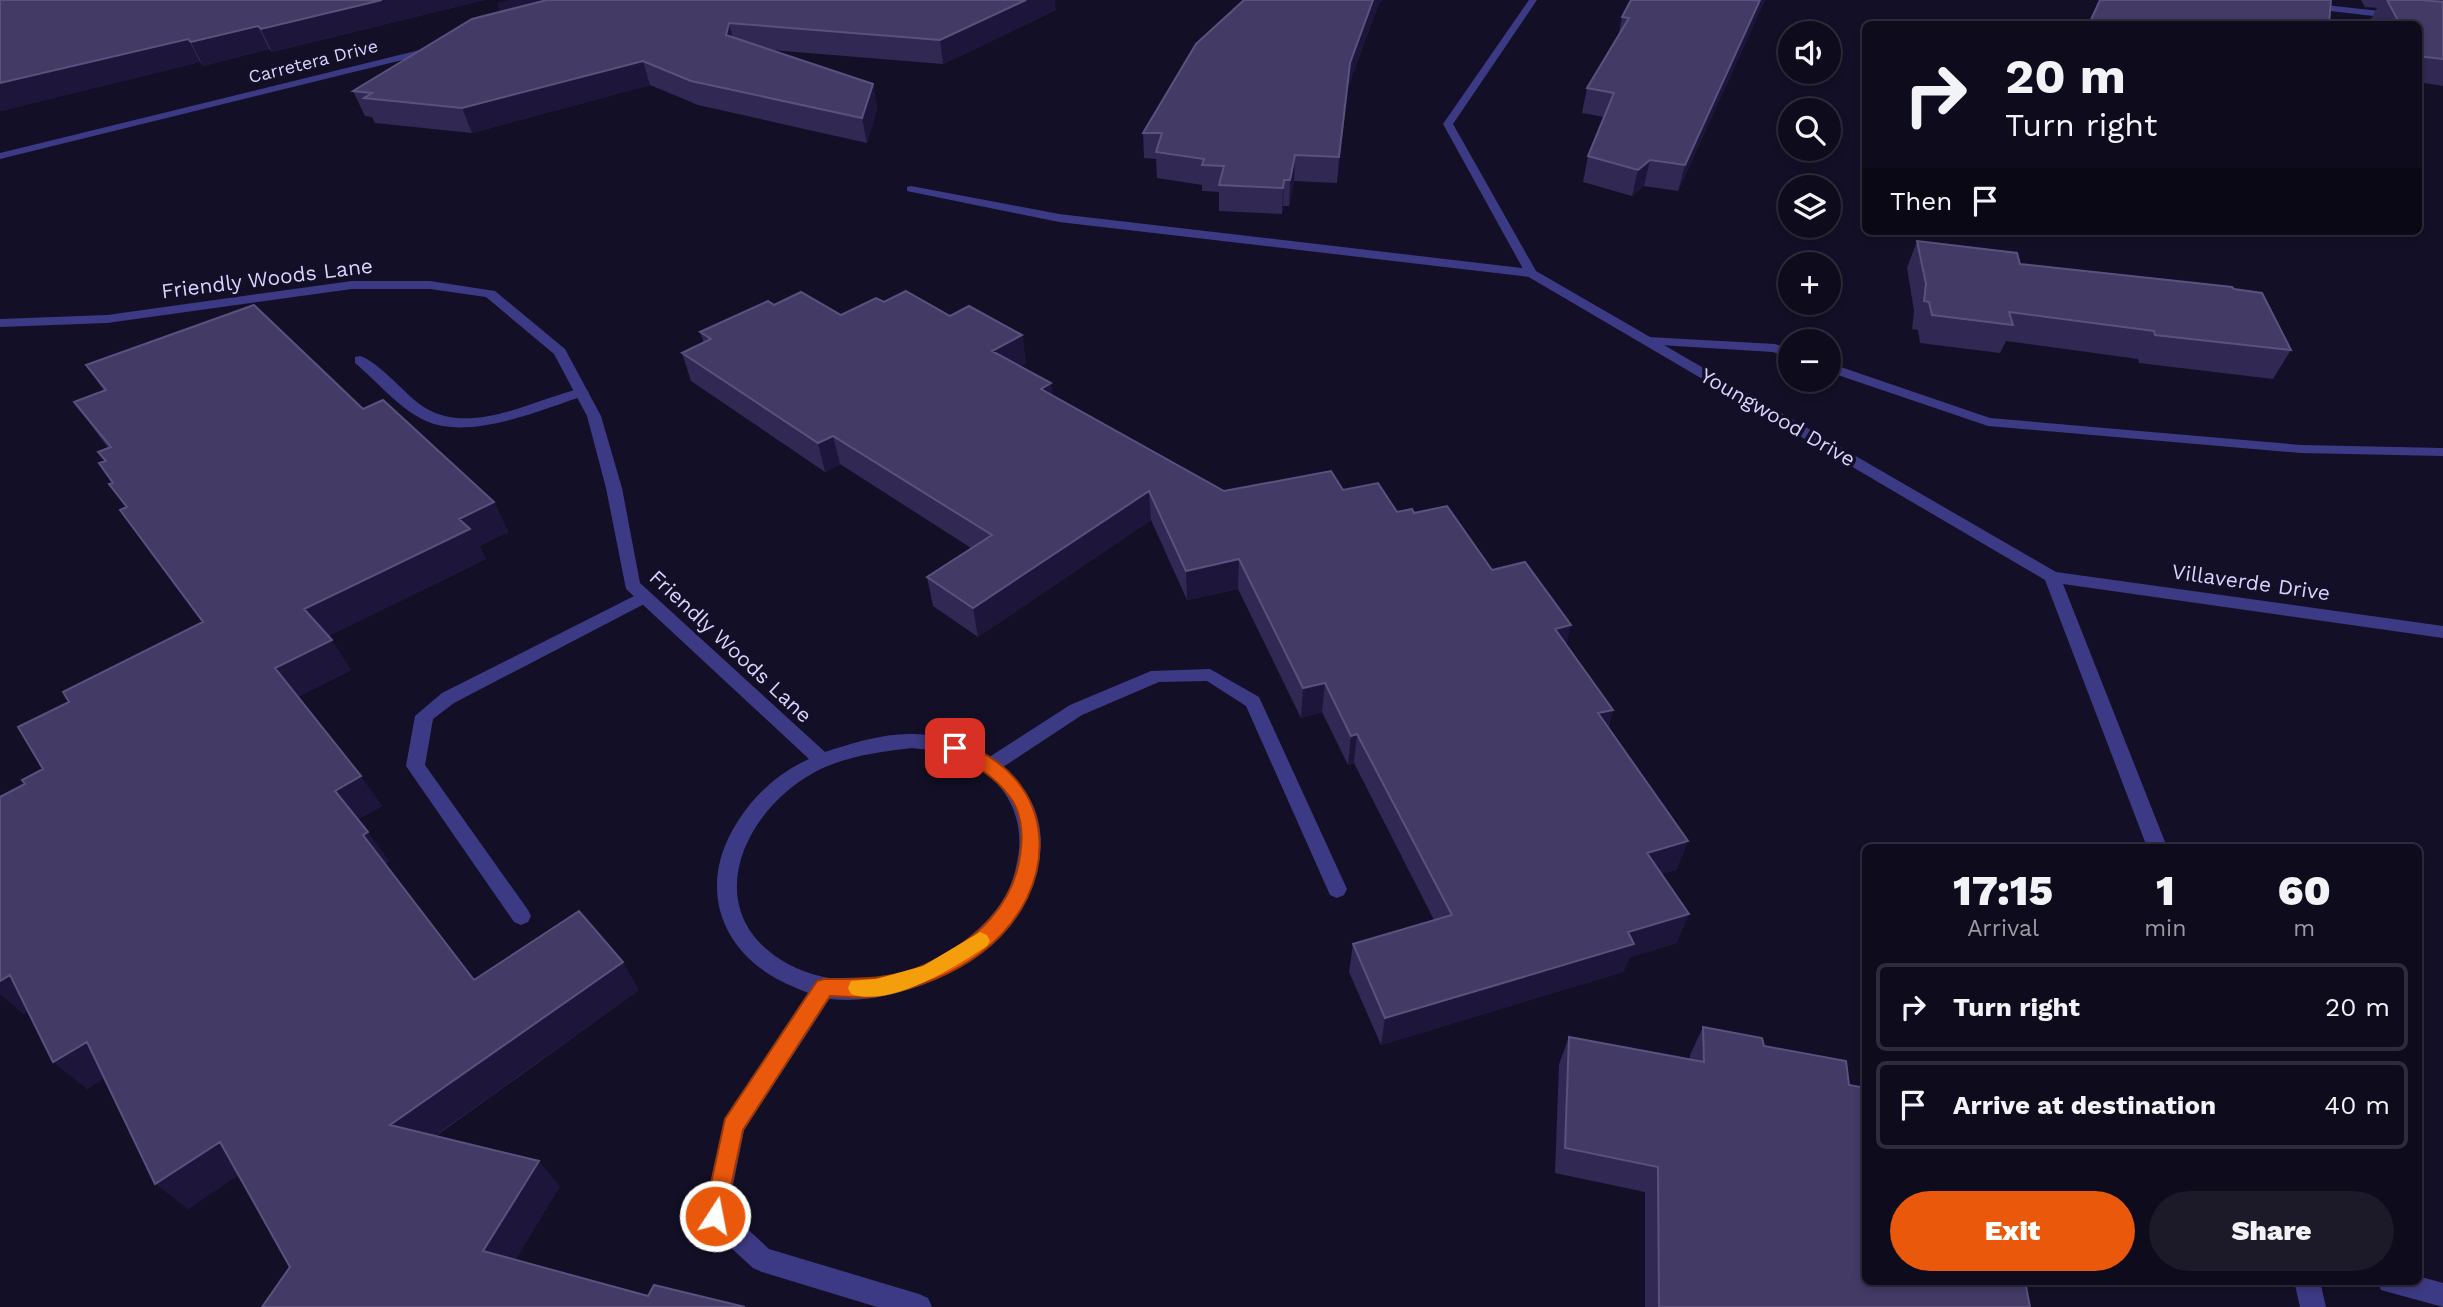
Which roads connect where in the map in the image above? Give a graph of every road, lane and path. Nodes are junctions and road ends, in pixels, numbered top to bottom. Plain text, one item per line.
1 (1533, 0) edge
2 (2301, 5) edge
3 (2443, 21) edge
4 (445, 46) edge
5 (0, 156) edge
6 (911, 189) dead end
7 (1531, 273) junction
8 (0, 323) edge
9 (1648, 341) junction
10 (1778, 349) edge
11 (360, 360) dead end
12 (1841, 371) edge
13 (582, 392) junction
14 (2443, 452) edge
15 (2052, 577) junction
16 (644, 597) junction
17 (2443, 632) edge
18 (822, 760) junction
19 (990, 766) junction
20 (2156, 844) edge
21 (1337, 889) dead end
22 (521, 916) dead end
23 (824, 988) junction
24 (2308, 1285) edge
25 (2404, 1285) edge
26 (2443, 1296) edge
27 (919, 1307) edge
28 (2313, 1307) edge

1 - 7 street
2 - 3 street
4 - 5 street, Carretera Drive
6 - 7 street
7 - 9 street, Youngwood Drive
8 - 13 street, Friendly Woods Lane
9 - 10 street
9 - 15 street, Youngwood Drive
11 - 13 street
12 - 14 street
13 - 16 street, Friendly Woods Lane
15 - 17 street, Villaverde Drive
15 - 20 street
16 - 18 street, Friendly Woods Lane
16 - 22 street
18 - 19 street
18 - 23 street
19 - 21 street
19 - 23 street
23 - 27 street
24 - 28 street
25 - 26 street

